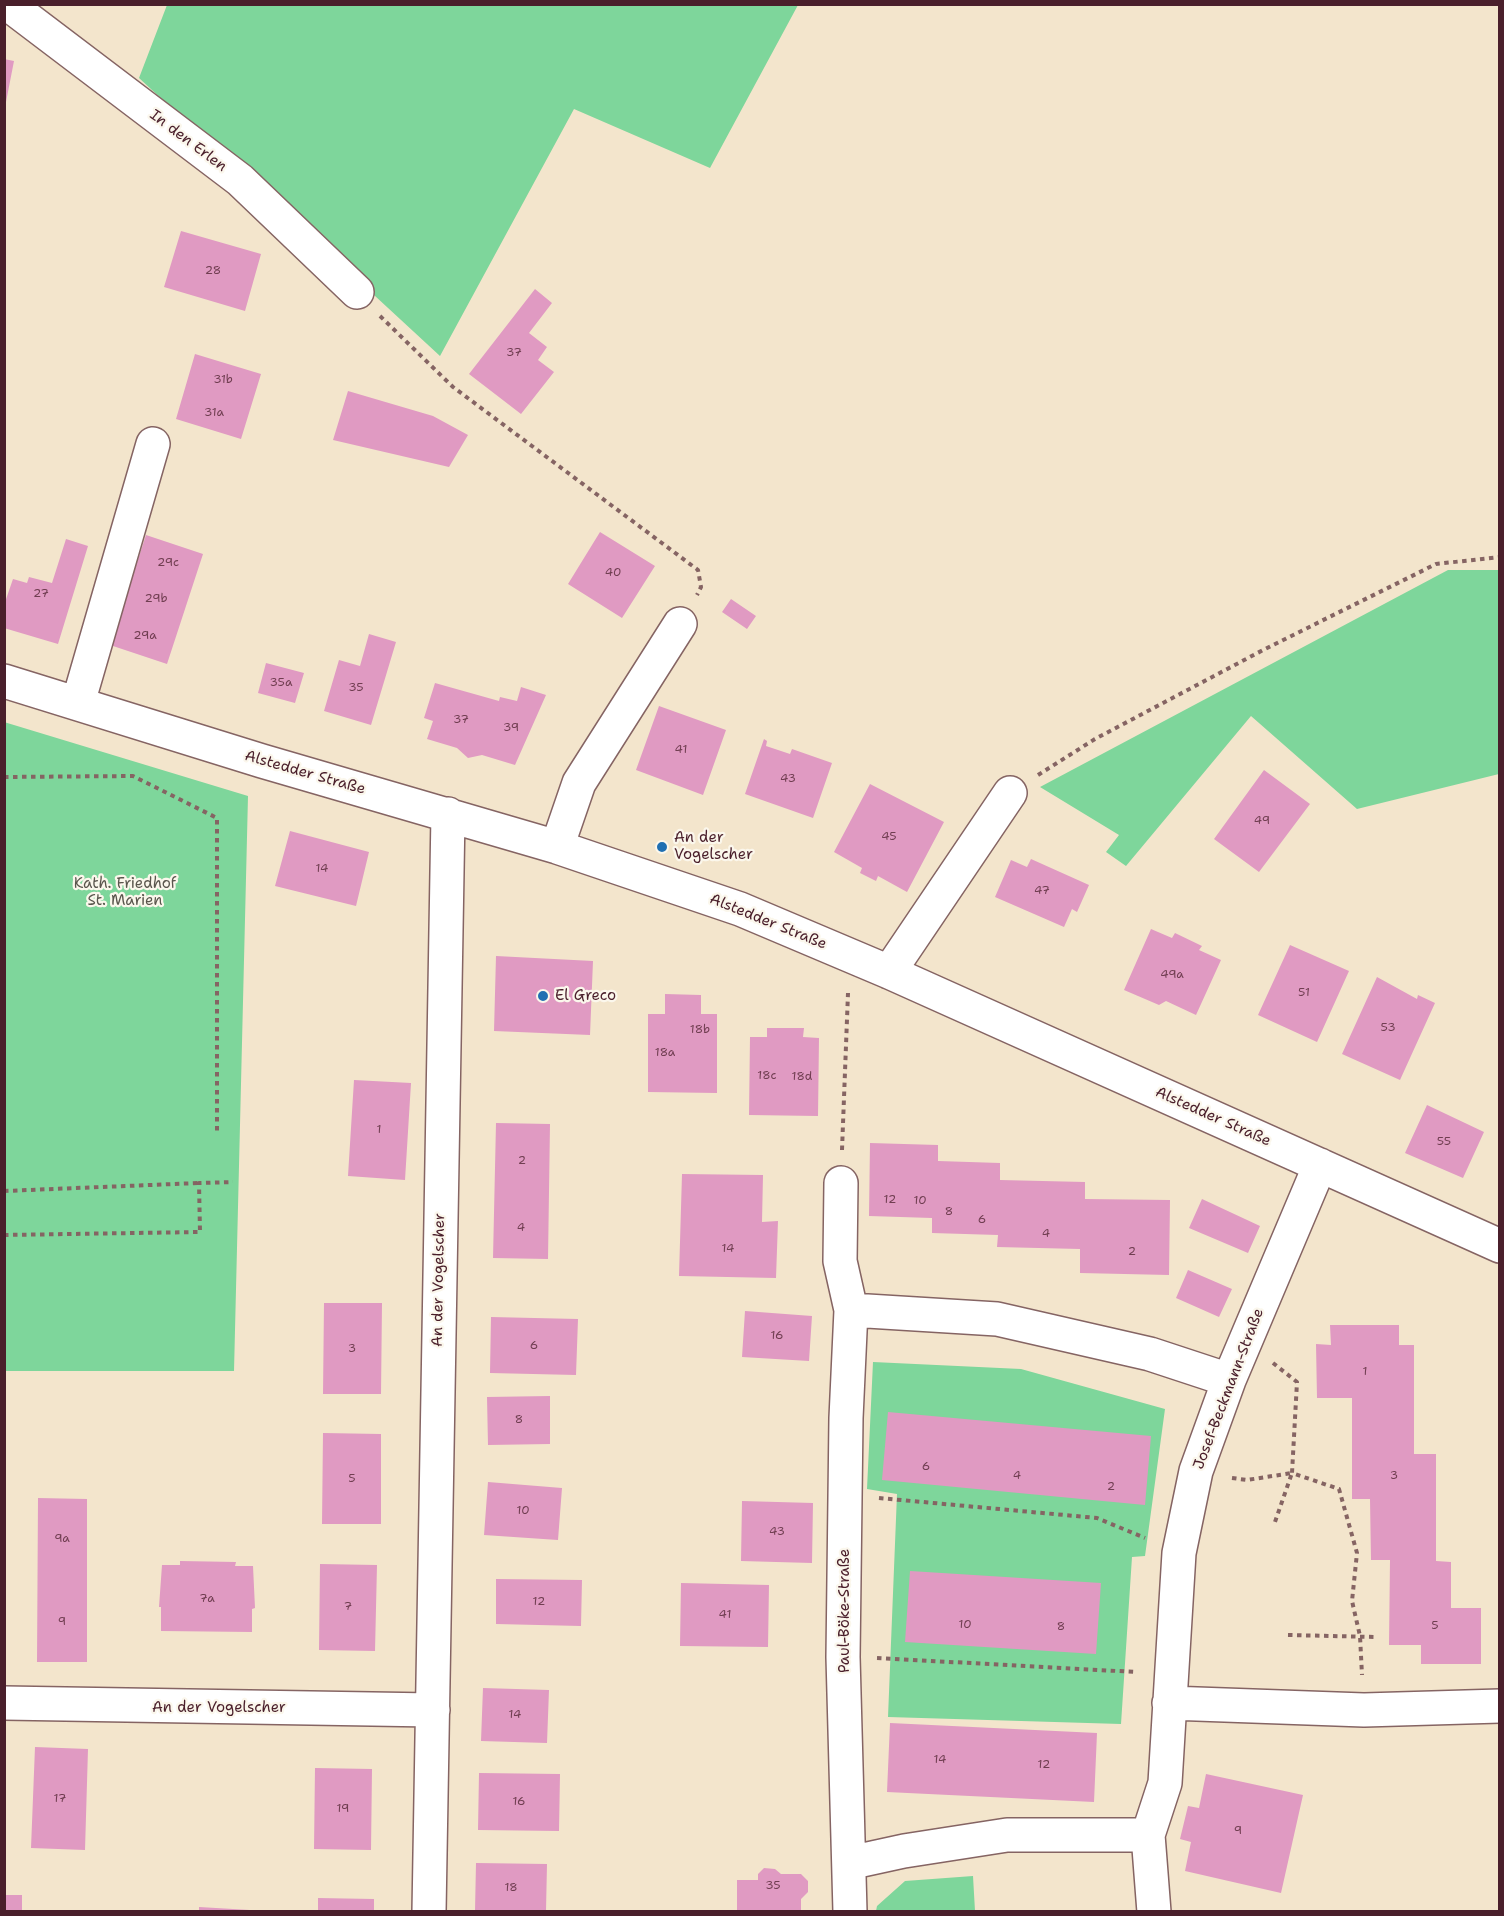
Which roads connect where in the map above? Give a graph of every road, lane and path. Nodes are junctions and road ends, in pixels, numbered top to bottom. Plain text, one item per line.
1 (8, 4) edge
2 (357, 292) joint
3 (153, 444) dead end
4 (1500, 557) edge
5 (680, 624) joint
6 (4, 681) edge
7 (78, 704) junction
8 (4, 777) edge
9 (1010, 793) joint
10 (448, 814) junction
11 (557, 846) junction
12 (851, 956) junction
13 (889, 972) junction
14 (217, 1135) dead end
15 (1320, 1165) junction
16 (232, 1182) dead end
17 (199, 1183) junction
18 (841, 1183) joint
19 (4, 1191) edge
20 (4, 1235) edge
21 (1500, 1246) edge
22 (851, 1310) junction
23 (1247, 1341) junction
24 (1229, 1380) junction
25 (1196, 1471) junction
26 (1292, 1473) junction
27 (846, 1498) junction
28 (1275, 1522) dead end
29 (1179, 1553) junction
30 (1288, 1635) dead end
31 (1360, 1636) junction
32 (1375, 1637) dead end
33 (843, 1657) junction
34 (1170, 1688) junction
35 (4, 1703) edge
36 (1500, 1706) edge
37 (433, 1710) junction
38 (1364, 1710) junction
39 (1148, 1835) junction
40 (849, 1863) junction
41 (429, 1911) edge
42 (850, 1911) edge
43 (1150, 1911) edge

1 - 2 street, In den Erlen
2 - 5 path
3 - 7 street
4 - 9 path
5 - 11 street
6 - 7 street, Alstedder Straße
7 - 10 street, Alstedder Straße
8 - 14 path
9 - 13 street
10 - 11 street, Alstedder Straße
10 - 37 street, An der Vogelscher
11 - 12 street, Alstedder Straße
12 - 13 street, Alstedder Straße
12 - 18 path
13 - 15 street, Alstedder Straße
15 - 21 street, Alstedder Straße
15 - 23 street, Josef-Beckmann-Straße
16 - 17 path
17 - 19 path
17 - 20 path
18 - 22 street, Paul-Böke-Straße
22 - 24 street
22 - 27 street, Paul-Böke-Straße
23 - 24 street, Josef-Beckmann-Straße
23 - 26 path
24 - 25 street, Josef-Beckmann-Straße
25 - 26 path
25 - 29 street, Josef-Beckmann-Straße
26 - 28 path
26 - 31 path
27 - 29 path
27 - 33 street, Paul-Böke-Straße
29 - 34 street, Josef-Beckmann-Straße
30 - 31 path
31 - 32 path
31 - 38 path
33 - 34 path
33 - 40 street, Paul-Böke-Straße
34 - 38 street
34 - 39 street, Josef-Beckmann-Straße
35 - 37 street, An der Vogelscher
36 - 38 street
37 - 41 street, An der Vogelscher
39 - 40 street
39 - 43 street, Josef-Beckmann-Straße
40 - 42 street, Paul-Böke-Straße

